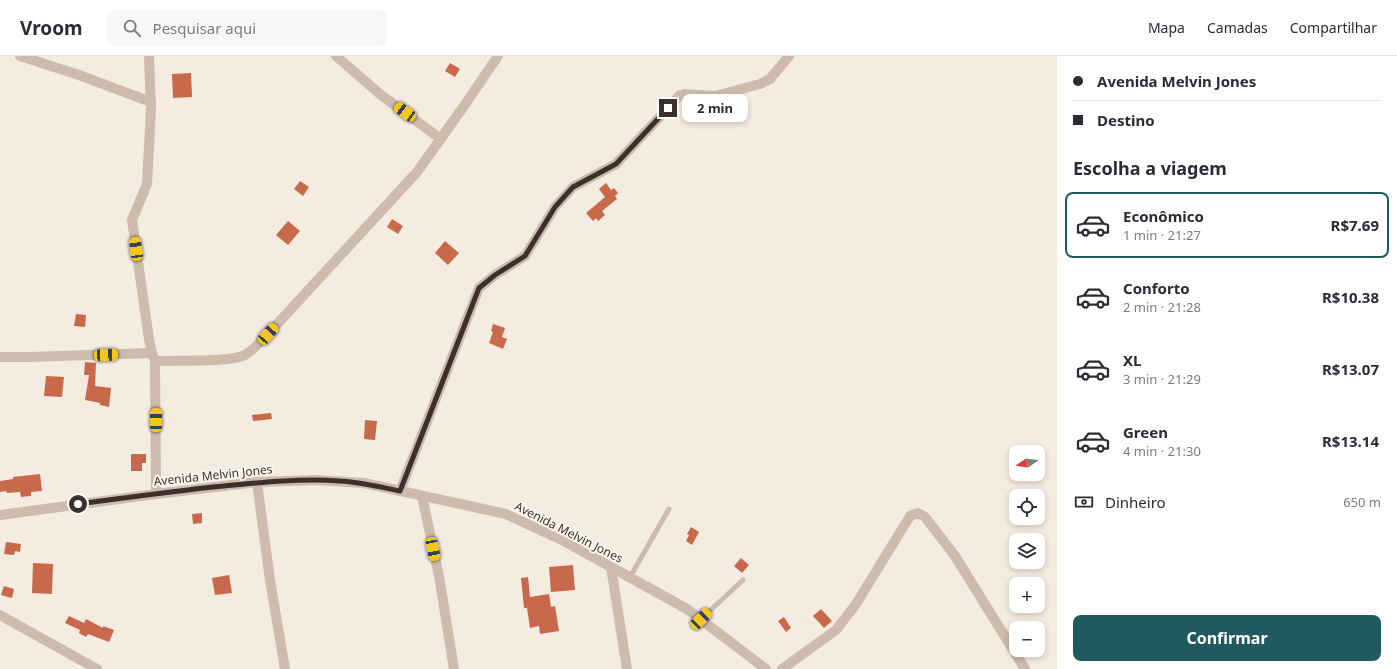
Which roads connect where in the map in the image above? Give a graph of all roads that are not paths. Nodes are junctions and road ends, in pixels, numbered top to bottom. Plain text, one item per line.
1 (20, 56) edge
2 (149, 56) edge
3 (336, 56) edge
4 (498, 56) edge
5 (789, 56) edge
6 (151, 102) junction
7 (441, 139) junction
8 (0, 357) edge
9 (154, 357) junction
10 (257, 482) junction
11 (400, 491) junction
12 (156, 494) junction
13 (422, 496) junction
14 (669, 509) dead end
15 (0, 515) edge
16 (611, 567) junction
17 (630, 577) junction
18 (743, 580) dead end
19 (0, 615) edge
20 (701, 619) junction
21 (97, 669) edge
22 (285, 669) edge
23 (454, 669) edge
24 (627, 669) edge
25 (766, 669) edge
26 (782, 669) edge
27 (1025, 669) edge

1 - 6 street
2 - 6 street
3 - 7 street
4 - 7 street
5 - 11 street
6 - 9 street
7 - 9 street
8 - 9 street
9 - 12 street
10 - 11 street, Avenida Melvin Jones
10 - 12 street, Avenida Melvin Jones
10 - 22 street
11 - 13 street, Avenida Melvin Jones
12 - 15 street, Avenida Melvin Jones
13 - 16 street, Avenida Melvin Jones
13 - 23 street
14 - 17 lane
16 - 17 street, Avenida Melvin Jones
16 - 24 street
17 - 20 street, Avenida Melvin Jones
18 - 20 lane
19 - 21 street
20 - 25 street, Avenida Melvin Jones
26 - 27 street

